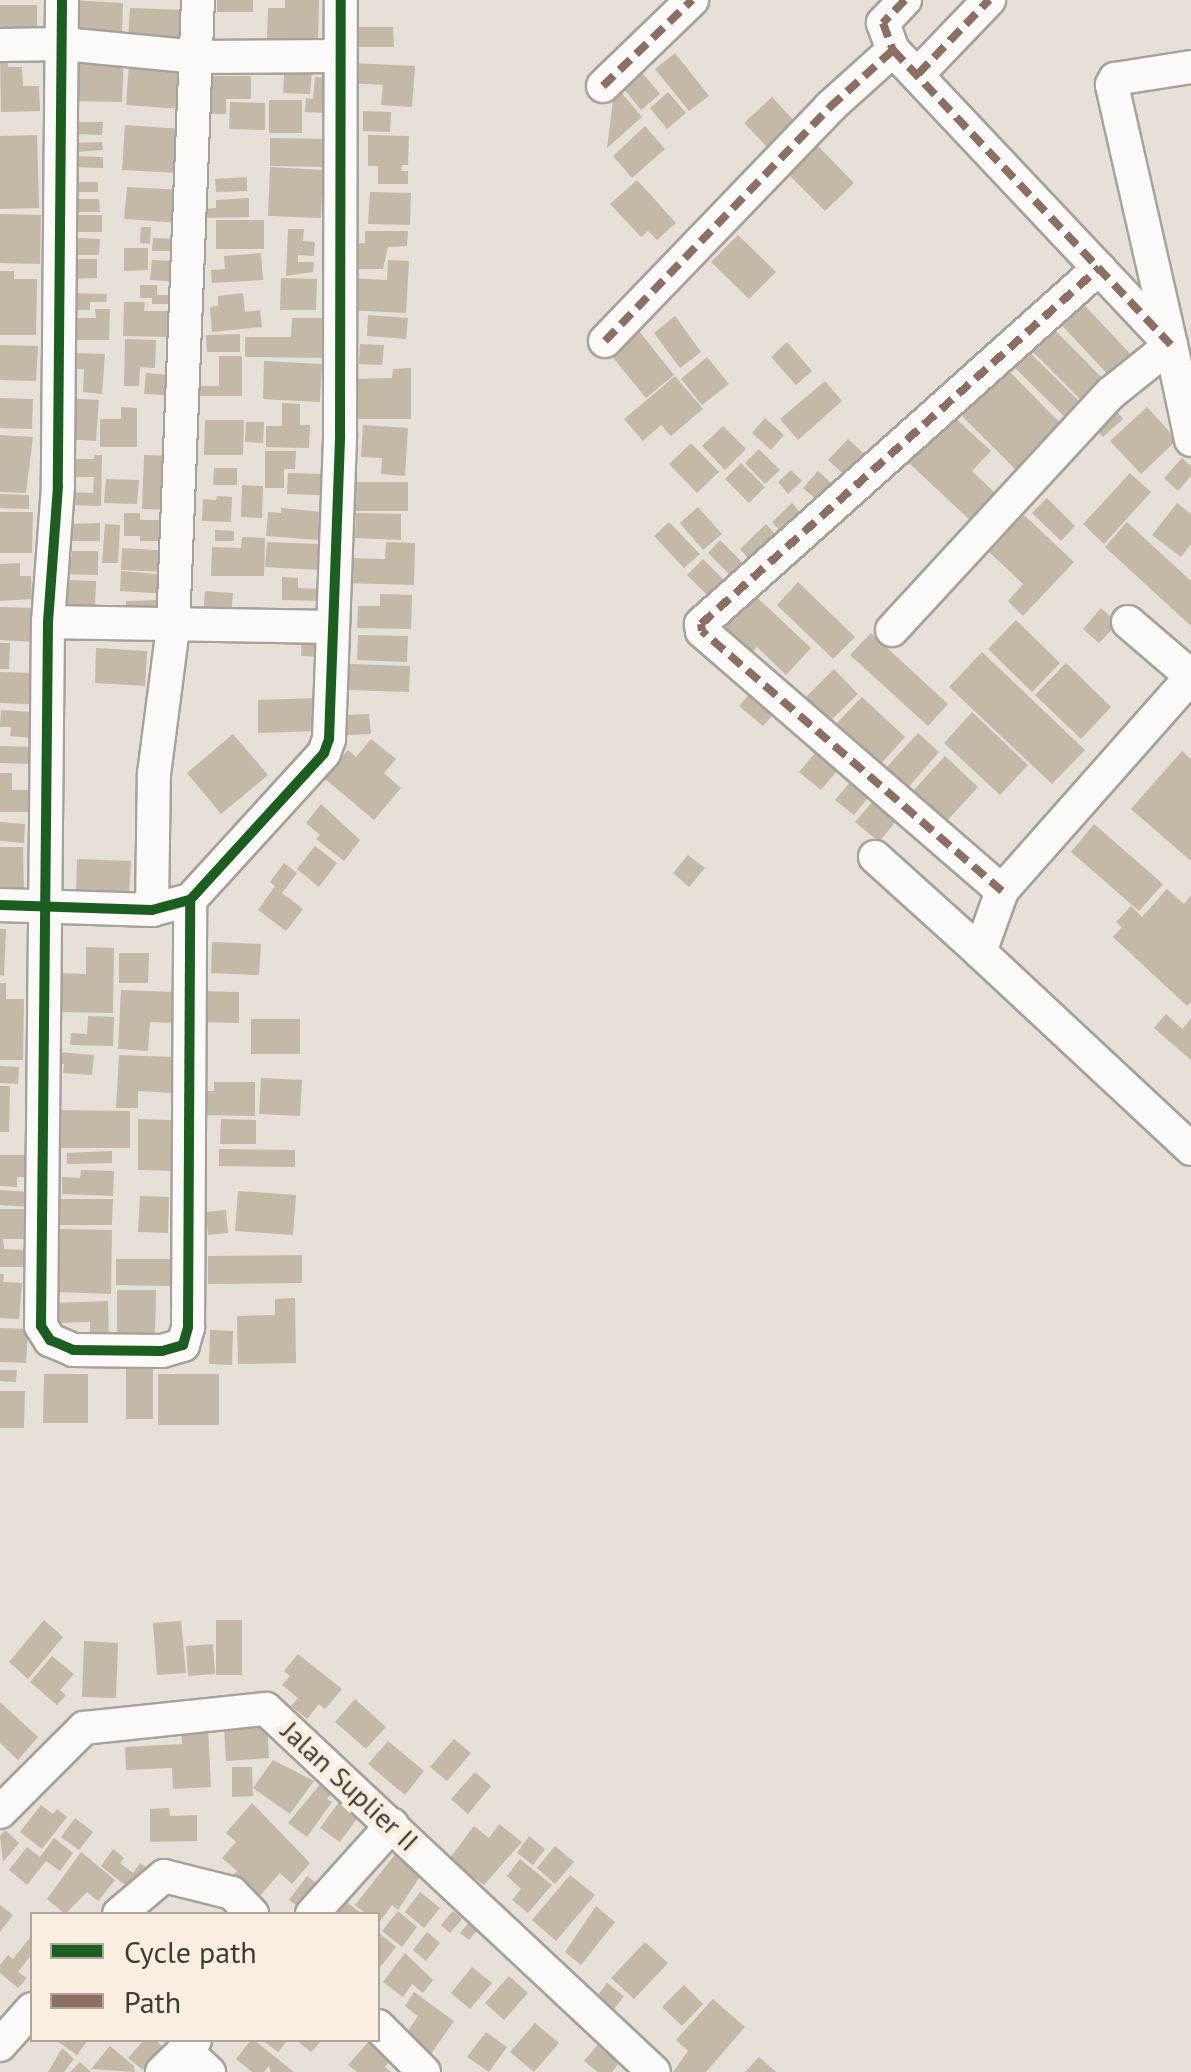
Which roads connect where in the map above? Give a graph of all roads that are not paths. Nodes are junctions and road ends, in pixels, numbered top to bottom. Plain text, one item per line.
1 (62, 0) edge
2 (198, 0) edge
3 (341, 0) edge
4 (692, 0) edge
5 (905, 0) edge
6 (989, 0) edge
7 (63, 44) junction
8 (0, 45) edge
9 (894, 50) junction
10 (340, 56) junction
11 (198, 57) junction
12 (1191, 67) edge
13 (918, 74) junction
14 (603, 86) dead end
15 (1099, 268) junction
16 (605, 341) dead end
17 (1170, 345) junction
18 (1191, 440) edge
19 (48, 622) junction
20 (1128, 622) dead end
21 (332, 626) junction
22 (174, 627) junction
23 (892, 630) dead end
24 (1191, 676) edge
25 (875, 857) dead end
26 (1002, 891) junction
27 (190, 900) junction
28 (44, 905) junction
29 (0, 906) edge
30 (152, 910) junction
31 (980, 952) junction
32 (1191, 1149) edge
33 (0, 1812) edge
34 (392, 1825) junction
35 (121, 1912) edge
36 (250, 1912) edge
37 (314, 1912) edge
38 (30, 2011) edge
39 (380, 2028) edge
40 (0, 2045) edge
41 (424, 2072) edge
42 (654, 2072) edge

1 - 7 street
2 - 11 street
3 - 10 street
4 - 14 street
5 - 9 street
6 - 13 street
7 - 8 street
7 - 11 street
7 - 19 street
9 - 13 street
9 - 16 street
10 - 11 street
10 - 21 street
11 - 22 street
12 - 17 street
13 - 15 street
15 - 17 street
15 - 26 street
17 - 18 street
17 - 23 street
19 - 22 street
19 - 28 street
20 - 24 street
21 - 22 street
21 - 27 street
22 - 30 street
24 - 26 street
25 - 31 street
26 - 31 street
27 - 28 street
27 - 30 street
28 - 29 street
28 - 30 street
31 - 32 street
33 - 34 street, Jalan Suplier II
34 - 37 street
34 - 42 street, Jalan Suplier II
35 - 36 street
38 - 40 street
39 - 41 street

